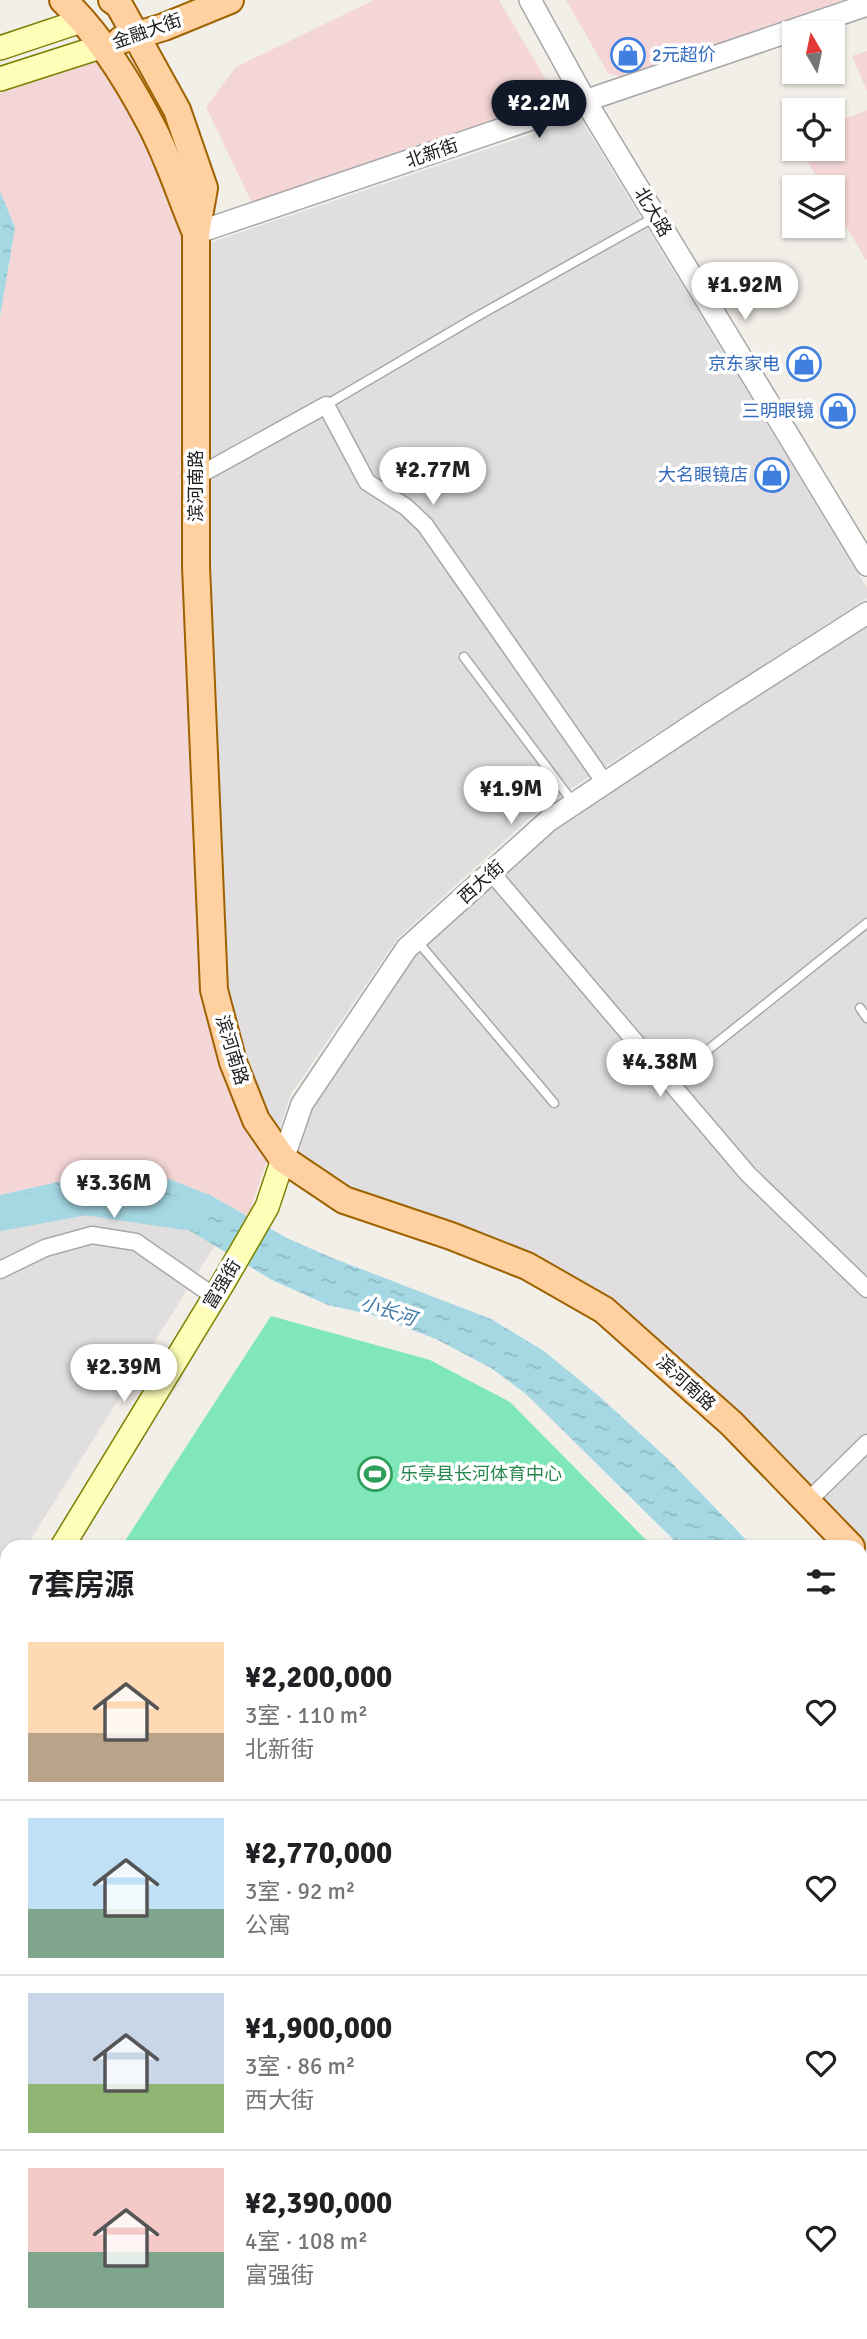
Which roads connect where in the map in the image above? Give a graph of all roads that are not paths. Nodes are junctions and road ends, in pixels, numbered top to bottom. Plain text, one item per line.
1 (63, 0) edge
2 (230, 0) edge
3 (530, 0) edge
4 (121, 2) edge
5 (867, 5) edge
6 (84, 20) junction
7 (135, 36) junction
8 (103, 46) junction
9 (0, 48) edge
10 (0, 79) edge
11 (586, 102) junction
12 (656, 216) junction
13 (196, 233) junction
14 (326, 405) junction
15 (196, 477) junction
16 (867, 565) edge
17 (867, 613) edge
18 (464, 657) dead end
19 (605, 783) junction
20 (574, 804) junction
21 (491, 872) junction
22 (867, 923) edge
23 (416, 940) junction
24 (860, 1008) dead end
25 (867, 1018) edge
26 (669, 1081) junction
27 (554, 1103) dead end
28 (283, 1159) junction
29 (0, 1270) edge
30 (867, 1289) edge
31 (219, 1290) junction
32 (867, 1443) edge
33 (807, 1502) junction
34 (66, 1540) edge
35 (844, 1540) edge

1 - 6 main road, 滨河南路
2 - 7 main road, 金融大街
3 - 11 street, 北大路
4 - 6 main road, 金融大街
4 - 7 main road, 滨河南路
5 - 11 street, 北新街
6 - 8 main road, 滨河南路
6 - 9 main road
7 - 8 main road, 金融大街
7 - 13 main road, 滨河南路
8 - 10 main road
8 - 13 main road, 滨河南路
11 - 12 street, 北大路
11 - 13 street, 北新街
12 - 14 lane
12 - 16 street, 北大路
13 - 15 main road, 滨河南路
14 - 15 street
14 - 19 street
15 - 28 main road, 滨河南路
17 - 19 street, 西大街
18 - 20 lane
19 - 20 street, 西大街
20 - 21 street, 西大街
21 - 23 street, 西大街
21 - 26 street
22 - 26 lane
23 - 27 lane
23 - 28 street, 西大街
24 - 25 lane
26 - 30 street
28 - 31 main road, 富强街
28 - 33 main road, 滨河南路
29 - 31 street
31 - 34 main road, 富强街
32 - 33 street
33 - 35 main road, 滨河南路

